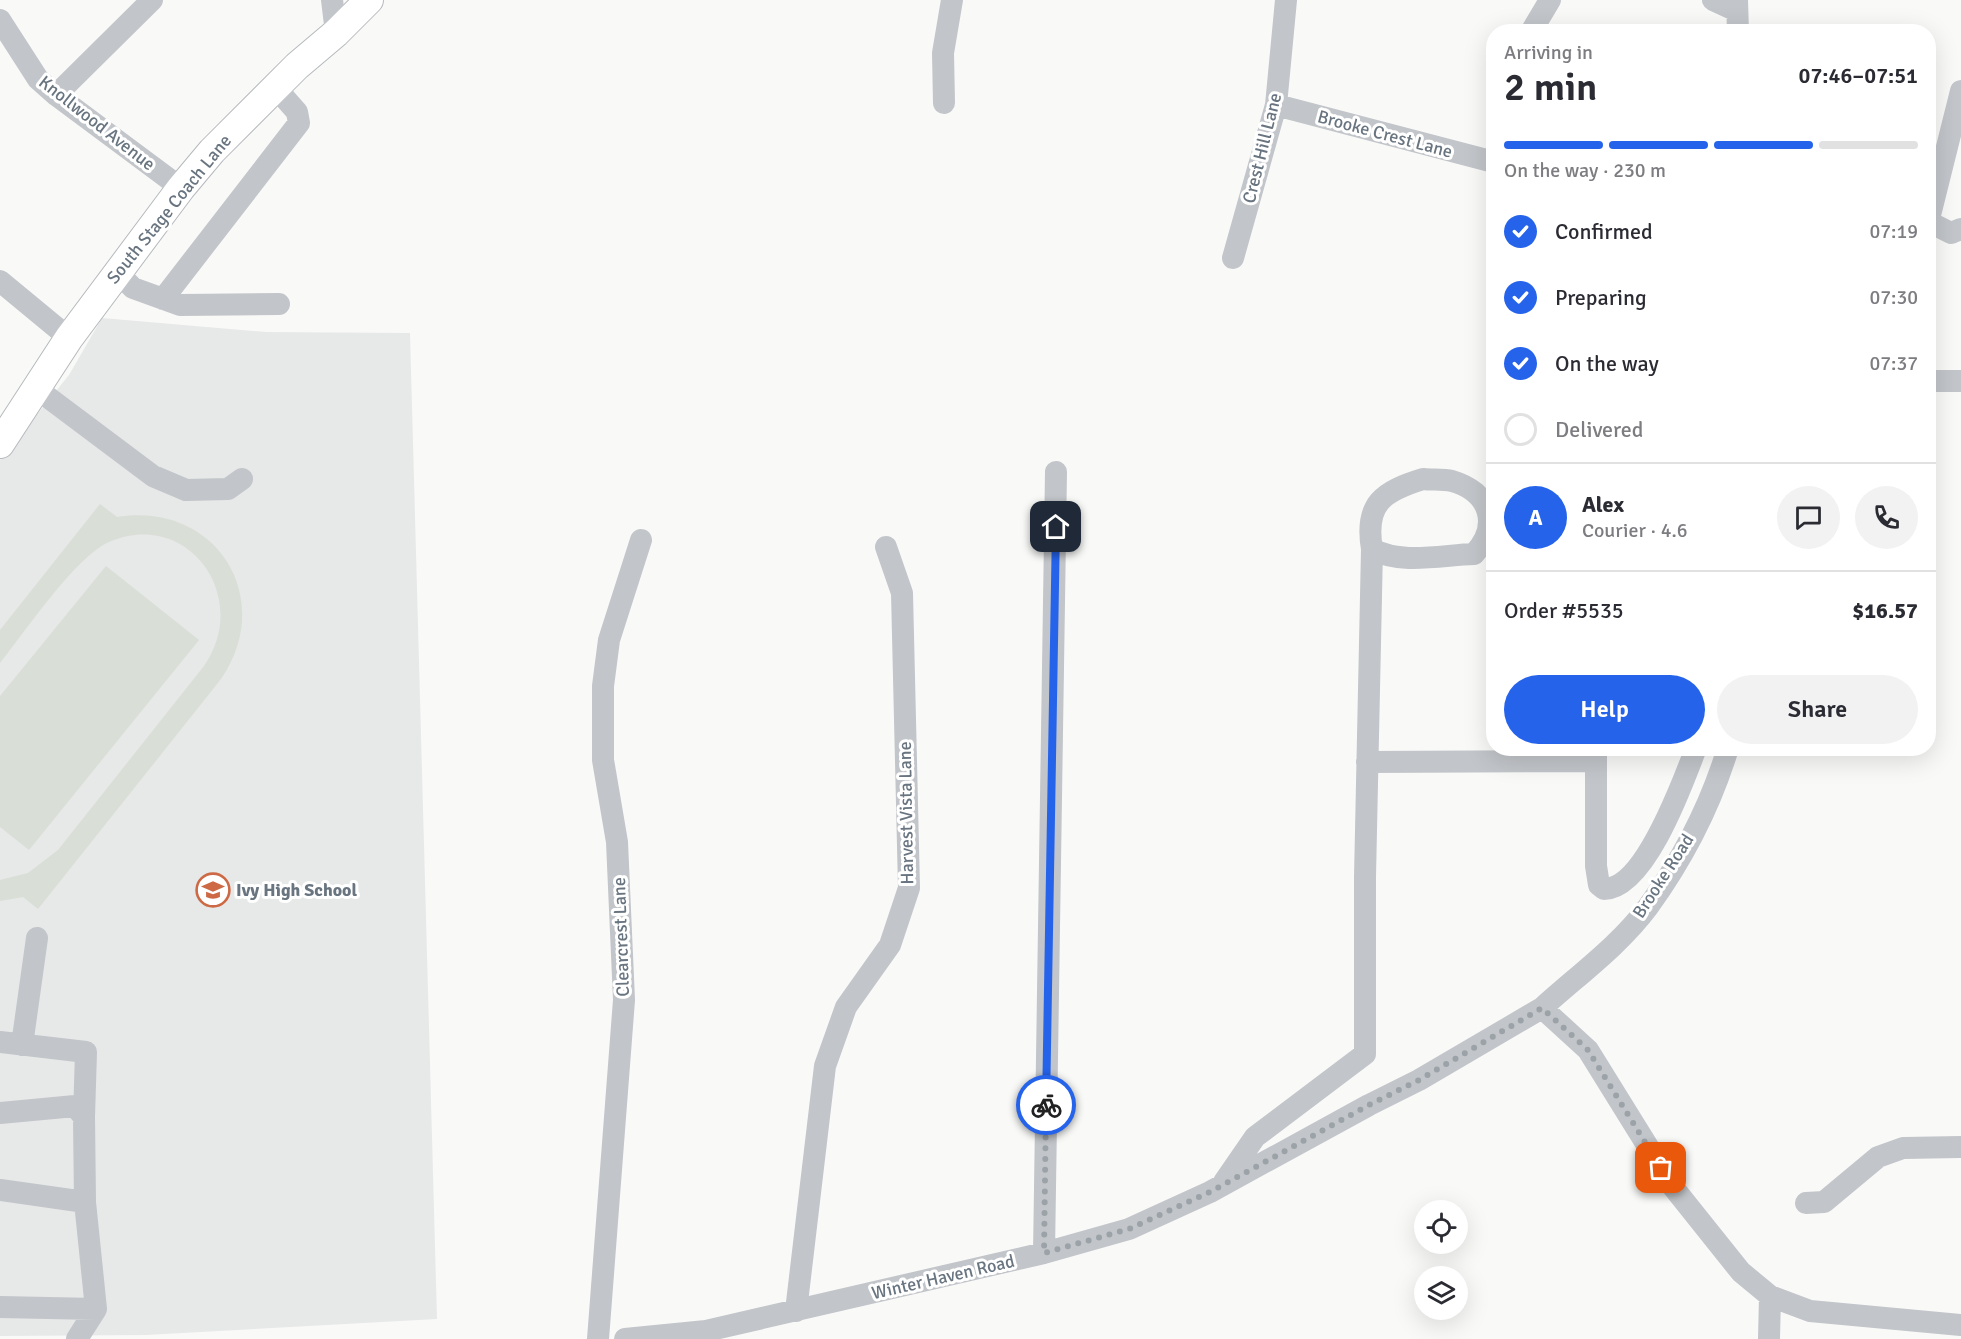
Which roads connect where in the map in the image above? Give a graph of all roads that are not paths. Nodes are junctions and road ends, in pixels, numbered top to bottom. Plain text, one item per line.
1 (152, 0) edge
2 (332, 0) edge
3 (369, 0) edge
4 (952, 0) edge
5 (1286, 0) edge
6 (1550, 0) edge
7 (1713, 0) edge
8 (1737, 14) edge
9 (0, 20) edge
10 (1536, 24) edge
11 (336, 33) junction
12 (275, 87) junction
13 (1961, 91) edge
14 (56, 95) junction
15 (944, 103) dead end
16 (1276, 105) junction
17 (1486, 160) edge
18 (181, 188) junction
19 (1936, 193) edge
20 (1936, 225) edge
21 (1961, 229) edge
22 (1233, 258) dead end
23 (117, 272) junction
24 (0, 281) edge
25 (163, 299) junction
26 (279, 304) dead end
27 (69, 338) junction
28 (1936, 381) edge
29 (1961, 381) edge
30 (37, 389) junction
31 (0, 444) edge
32 (1056, 472) dead end
33 (242, 479) dead end
34 (1486, 507) edge
35 (1486, 539) edge
36 (641, 540) dead end
37 (886, 547) dead end
38 (1372, 549) junction
39 (1563, 756) edge
40 (1596, 756) edge
41 (1693, 756) edge
42 (1726, 756) edge
43 (1367, 762) junction
44 (37, 938) dead end
45 (1542, 1008) junction
46 (11, 1043) edge
47 (0, 1113) edge
48 (84, 1117) junction
49 (1961, 1147) edge
50 (1222, 1186) junction
51 (0, 1190) edge
52 (85, 1202) junction
53 (1806, 1203) dead end
54 (1044, 1253) junction
55 (1770, 1296) junction
56 (0, 1307) edge
57 (96, 1309) junction
58 (796, 1311) junction
59 (1961, 1325) edge
60 (77, 1339) edge
61 (598, 1339) edge
62 (625, 1339) edge
63 (1769, 1339) edge

1 - 14 street
2 - 11 street
3 - 11 main road, South Stage Coach Lane
4 - 15 street
5 - 16 street, Crest Hill Lane
6 - 10 street
7 - 8 street
9 - 14 street, Knollwood Avenue
11 - 12 main road, South Stage Coach Lane
12 - 18 main road, South Stage Coach Lane
12 - 25 street
13 - 19 street
14 - 18 street, Knollwood Avenue
16 - 17 street, Brooke Crest Lane
16 - 22 street, Crest Hill Lane
18 - 23 main road, South Stage Coach Lane
20 - 21 street
23 - 25 street
23 - 27 main road, South Stage Coach Lane
24 - 27 street
25 - 26 street
27 - 30 main road, South Stage Coach Lane
28 - 29 street
30 - 31 main road, South Stage Coach Lane
30 - 33 street
32 - 54 street
34 - 38 street
35 - 38 street
36 - 61 street, Clearcrest Lane
37 - 58 street, Harvest Vista Lane
38 - 43 street
39 - 43 street
40 - 41 street
42 - 45 street, Brooke Road
43 - 50 street
44 - 46 street
45 - 50 street, Winter Haven Road
45 - 55 street
46 - 48 street
47 - 48 street
48 - 52 street
49 - 53 street
50 - 54 street, Winter Haven Road
51 - 52 street
52 - 57 street
54 - 58 street, Winter Haven Road
55 - 59 street
55 - 63 street
56 - 57 street
57 - 60 street
58 - 62 street, Winter Haven Road

